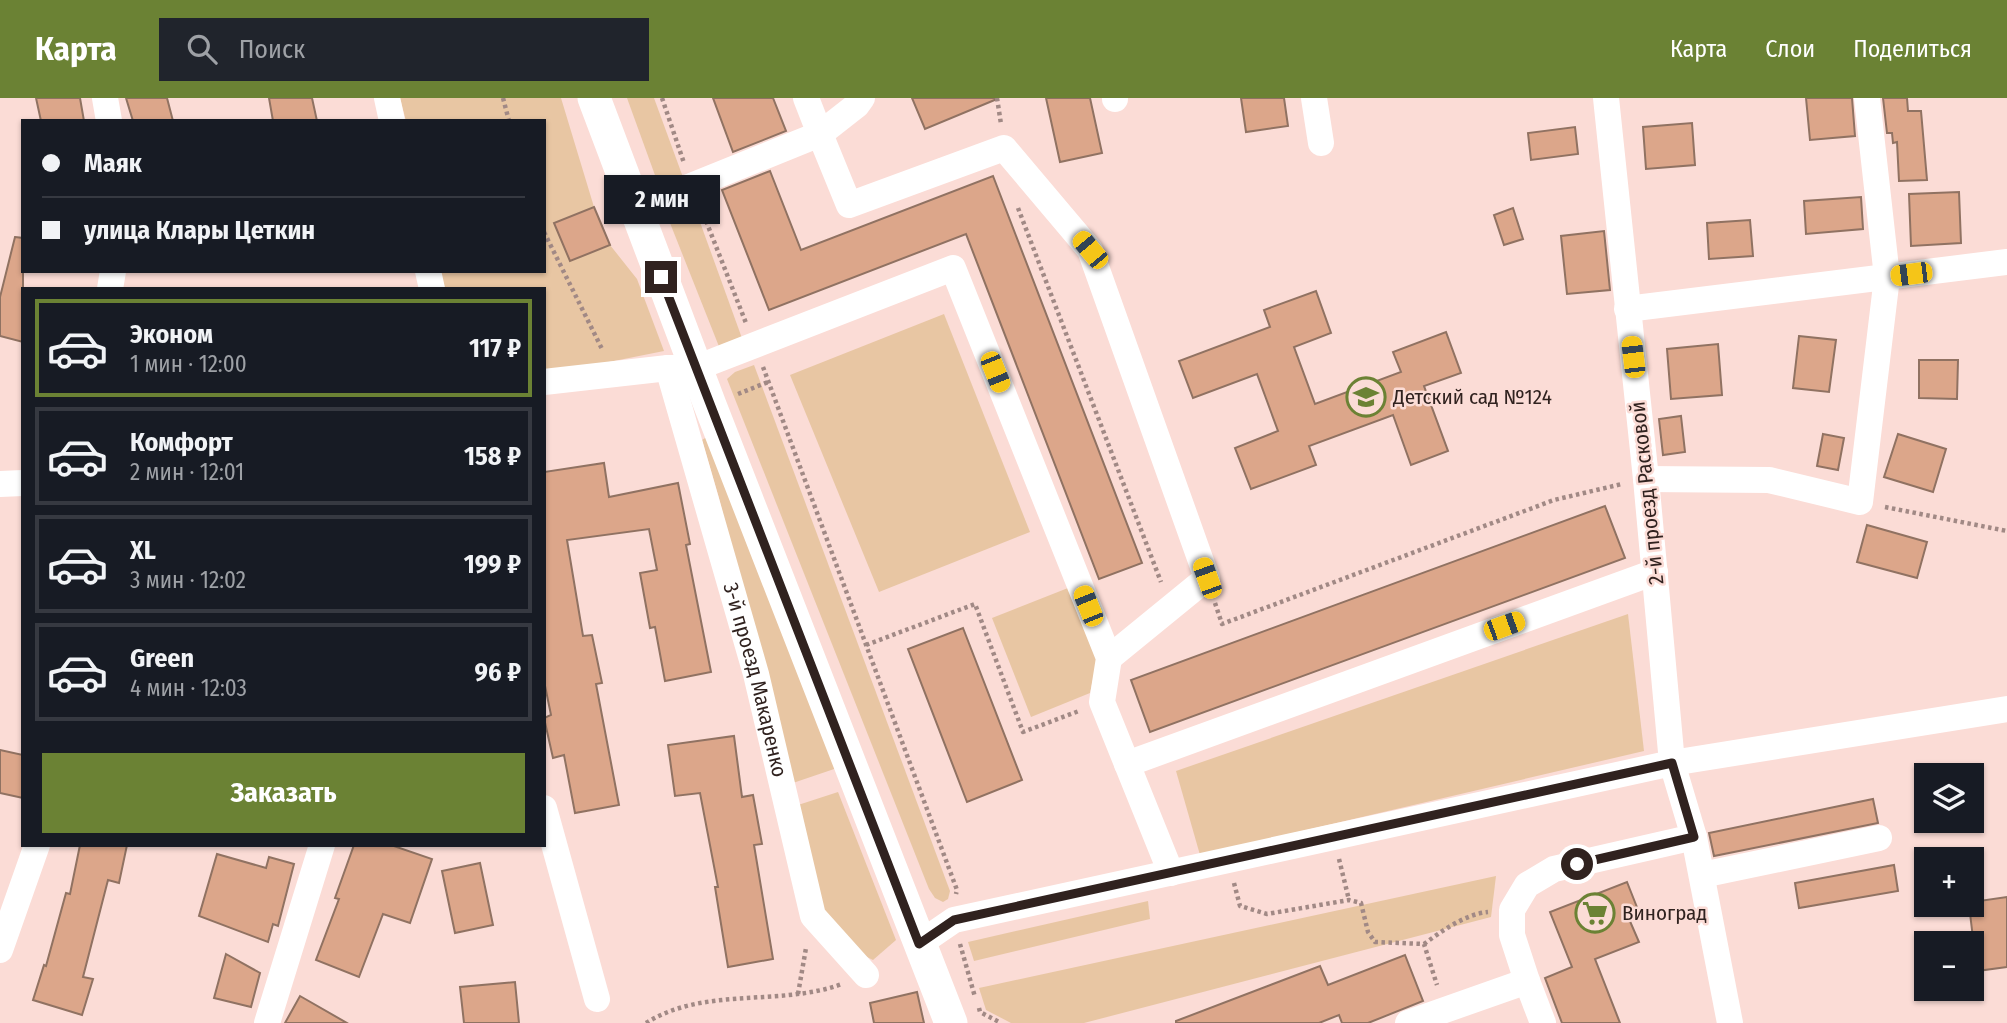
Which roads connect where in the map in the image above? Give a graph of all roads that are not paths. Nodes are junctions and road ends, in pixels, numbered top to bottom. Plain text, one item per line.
1 (105, 98) edge
2 (387, 98) edge
3 (594, 98) edge
4 (806, 98) edge
5 (862, 98) edge
6 (1314, 98) edge
7 (1606, 98) edge
8 (1867, 98) edge
9 (109, 119) edge
10 (392, 119) edge
11 (820, 134) junction
12 (1321, 143) dead end
13 (634, 209) junction
14 (2007, 262) edge
15 (1887, 278) junction
16 (1627, 309) junction
17 (682, 368) junction
18 (546, 382) edge
19 (1646, 479) junction
20 (21, 483) edge
21 (0, 484) edge
22 (1655, 572) junction
23 (1108, 658) junction
24 (2007, 709) edge
25 (1672, 763) junction
26 (1127, 764) junction
27 (546, 815) edge
28 (1694, 837) junction
29 (1879, 838) dead end
30 (36, 847) edge
31 (321, 847) edge
32 (1171, 873) junction
33 (1702, 875) junction
34 (919, 944) junction
35 (0, 950) edge
36 (866, 975) road end
37 (1527, 981) junction
38 (597, 999) dead end
39 (267, 1023) edge
40 (951, 1023) edge
41 (1408, 1023) edge
42 (1543, 1023) edge
43 (1730, 1023) edge

1 - 9 street
2 - 10 street
3 - 13 main road
4 - 11 street
5 - 11 street
6 - 12 street
7 - 16 street, 2-й проезд Расковой
8 - 15 street
11 - 13 street
11 - 23 street
13 - 17 main road
14 - 15 street
15 - 16 street
15 - 19 street
16 - 19 street, 2-й проезд Расковой
17 - 18 street
17 - 23 street
17 - 34 main road
17 - 36 street, 3-й проезд Макаренко
19 - 22 street, 2-й проезд Расковой
20 - 21 street
22 - 25 street, 2-й проезд Расковой
22 - 26 street
23 - 26 street
24 - 25 street
25 - 28 street, 2-й проезд Расковой
25 - 32 street
26 - 32 street
27 - 38 street
28 - 33 street, 2-й проезд Расковой
28 - 37 street
29 - 33 street
30 - 35 street
31 - 39 street
32 - 34 street
33 - 43 street, 2-й проезд Расковой
34 - 40 main road
37 - 41 street
37 - 42 street

